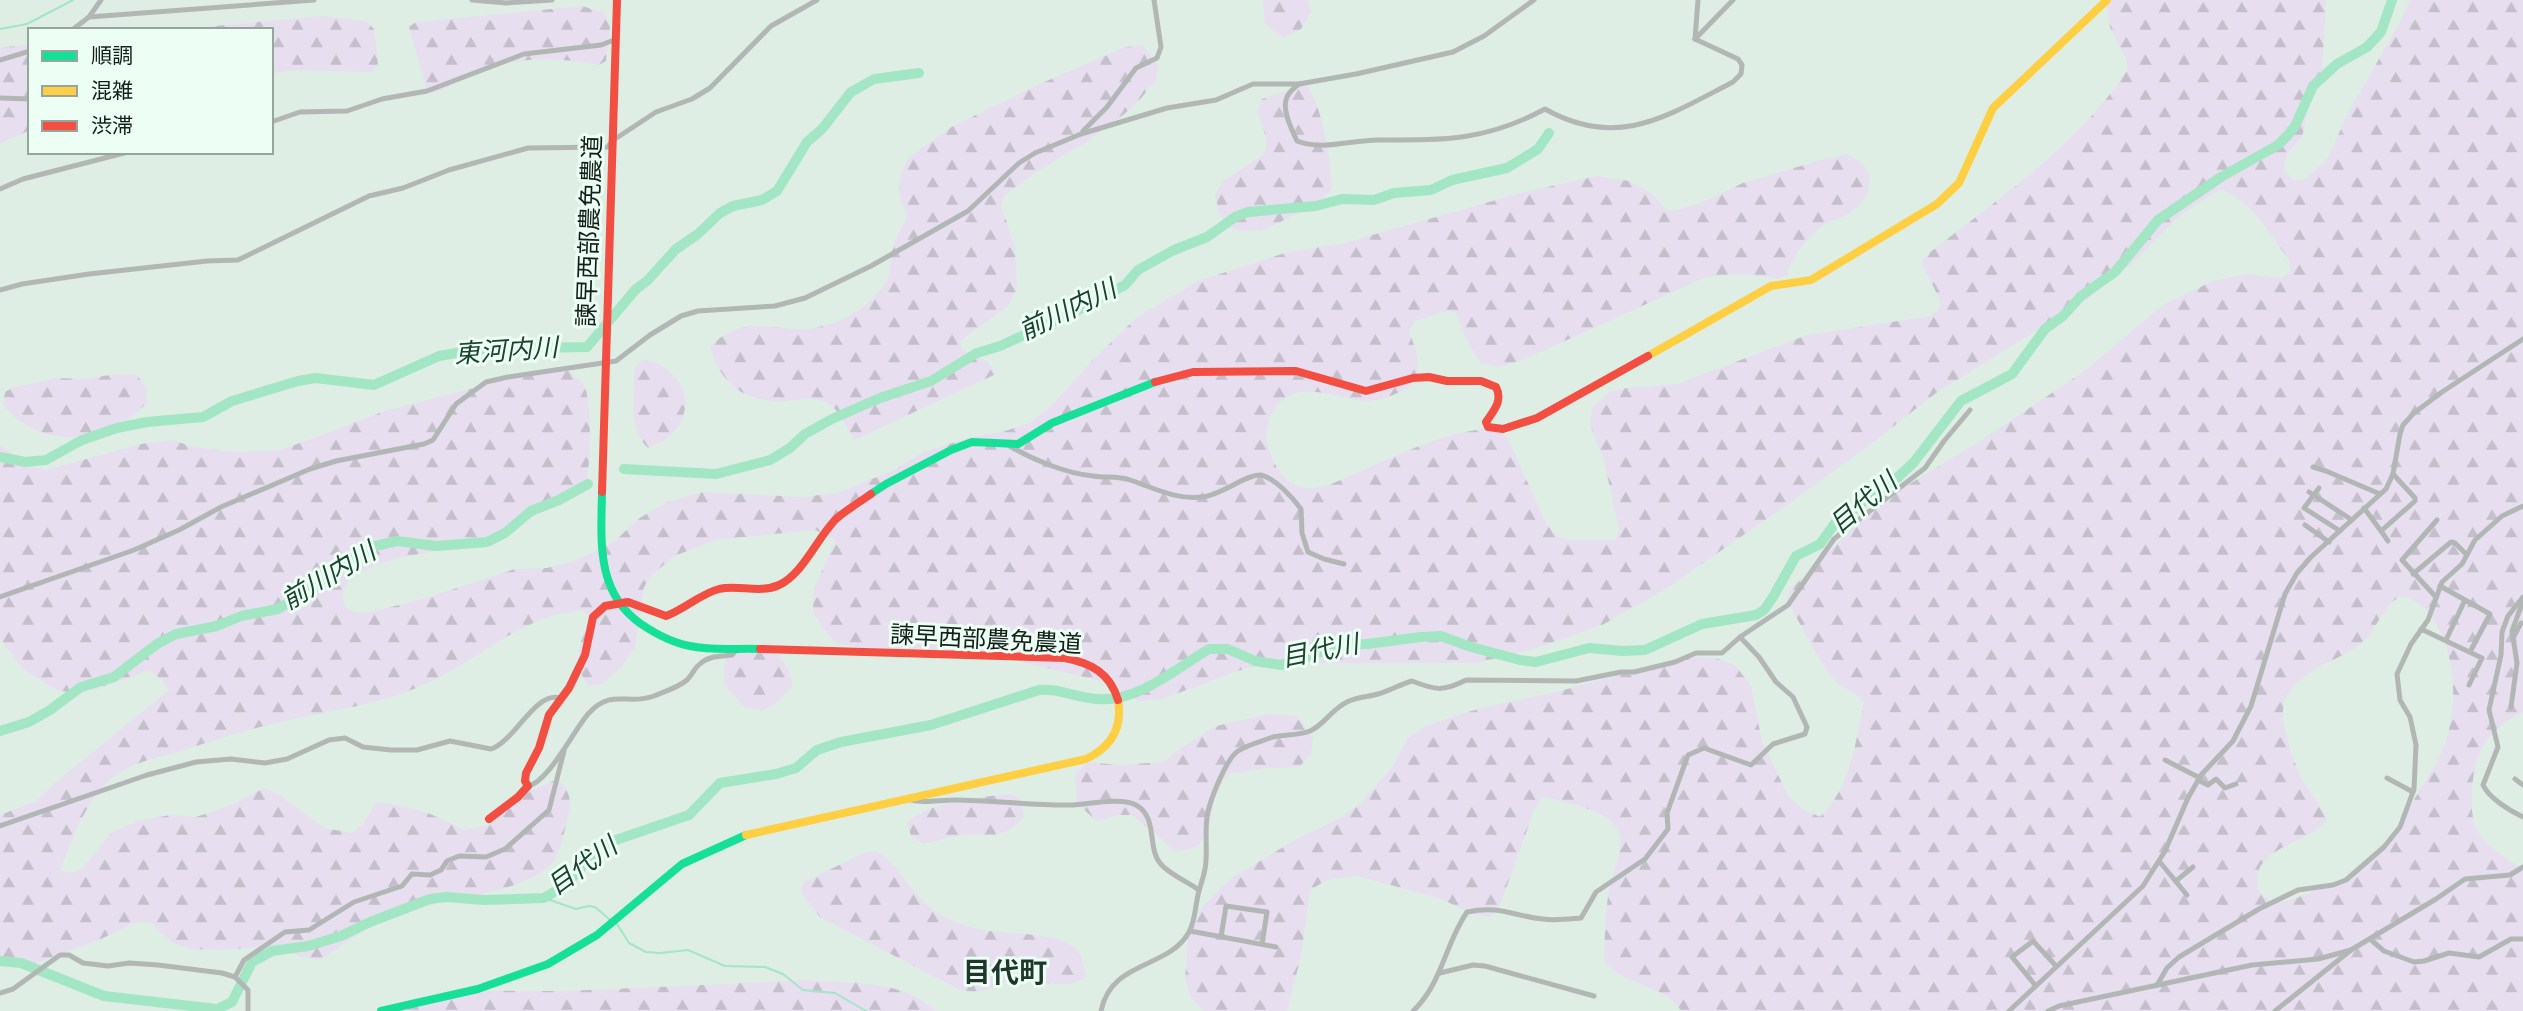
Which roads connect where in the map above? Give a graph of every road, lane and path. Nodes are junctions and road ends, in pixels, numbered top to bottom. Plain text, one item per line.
1 (101, 0) edge
2 (314, 0) edge
3 (472, 0) edge
4 (552, 0) edge
5 (617, 0) edge
6 (817, 0) edge
7 (1154, 0) edge
8 (1534, 0) edge
9 (1698, 0) edge
10 (1734, 0) edge
11 (2107, 0) edge
12 (89, 17) junction
13 (75, 28) edge
14 (1695, 39) junction
15 (614, 40) junction
16 (28, 52) edge
17 (0, 60) edge
18 (1299, 84) junction
19 (0, 98) edge
20 (28, 99) edge
21 (273, 121) edge
22 (1081, 134) junction
23 (612, 141) junction
24 (120, 154) edge
25 (0, 189) edge
26 (0, 290) edge
27 (2523, 339) edge
28 (606, 363) junction
29 (1970, 410) dead end
30 (1003, 442) junction
31 (2313, 467) dead end
32 (2393, 474) junction
33 (2319, 488) dead end
34 (2311, 494) junction
35 (2380, 494) junction
36 (2523, 506) edge
37 (2364, 508) junction
38 (2352, 520) junction
39 (2437, 520) dead end
40 (2305, 525) dead end
41 (2340, 531) junction
42 (2381, 531) junction
43 (2388, 541) dead end
44 (2329, 542) junction
45 (2467, 555) junction
46 (1344, 564) dead end
47 (2413, 574) junction
48 (2440, 586) junction
49 (2435, 596) junction
50 (0, 597) edge
51 (2523, 599) edge
52 (2465, 600) junction
53 (2523, 614) edge
54 (2516, 617) junction
55 (2505, 623) junction
56 (2521, 623) dead end
57 (2421, 629) junction
58 (1740, 637) junction
59 (2513, 638) junction
60 (2446, 640) junction
61 (738, 649) junction
62 (2470, 652) junction
63 (2469, 685) dead end
64 (560, 698) junction
65 (2511, 707) dead end
66 (564, 751) junction
67 (2165, 760) dead end
68 (2387, 778) dead end
69 (2199, 779) junction
70 (2515, 779) dead end
71 (2236, 784) dead end
72 (2523, 785) edge
73 (528, 786) junction
74 (2413, 792) junction
75 (905, 798) junction
76 (2523, 816) edge
77 (489, 819) dead end
78 (0, 826) edge
79 (2159, 861) junction
80 (2193, 867) dead end
81 (2523, 867) edge
82 (2176, 881) junction
83 (1199, 890) junction
84 (2187, 895) dead end
85 (1190, 931) junction
86 (1221, 937) junction
87 (2370, 939) junction
88 (2523, 939) edge
89 (1262, 944) junction
90 (1276, 947) dead end
91 (2351, 950) junction
92 (2056, 966) junction
93 (1440, 973) junction
94 (236, 978) junction
95 (2035, 985) junction
96 (2157, 985) junction
97 (0, 993) edge
98 (1594, 996) dead end
99 (248, 1011) edge
100 (381, 1011) edge
101 (1101, 1011) edge
102 (1413, 1011) edge
103 (2009, 1011) edge
104 (2048, 1011) edge
105 (2275, 1011) edge

1 - 12 street
2 - 12 street
3 - 4 street
5 - 15 street, 諫早西部農免農道
6 - 23 street
7 - 22 street
8 - 18 street
9 - 14 street
10 - 14 street
11 - 30 street
12 - 13 street
14 - 18 street
15 - 21 street
15 - 23 street, 諫早西部農免農道
16 - 17 street
18 - 22 street
19 - 20 street
22 - 28 street
23 - 26 street
23 - 28 street, 諫早西部農免農道
24 - 25 street
27 - 32 street
28 - 50 street
28 - 61 street, 諫早西部農免農道
29 - 58 street
30 - 46 street
30 - 64 street
31 - 35 street
32 - 35 street
32 - 42 street
33 - 34 street
34 - 38 street
34 - 41 street
35 - 37 street
36 - 45 street
37 - 38 street
37 - 42 street
38 - 41 street
39 - 47 street
40 - 44 street
41 - 44 street
42 - 43 street
44 - 69 street
45 - 47 street
45 - 48 street
47 - 49 street
48 - 49 street
48 - 52 street
49 - 57 street
51 - 54 street
51 - 55 street
52 - 60 street
52 - 62 street
53 - 54 street
54 - 55 street
54 - 59 street
55 - 76 street
56 - 59 street
57 - 60 street
57 - 74 street
58 - 83 street
58 - 93 street
59 - 65 street
60 - 62 street
61 - 66 street
61 - 75 street, 諫早西部農免農道
62 - 63 street
64 - 73 street
64 - 78 street
66 - 73 street
66 - 94 street
67 - 69 street
68 - 74 street
69 - 71 street
69 - 79 street
70 - 72 street
73 - 77 street
74 - 96 street
75 - 83 street
75 - 100 street, 諫早西部農免農道
79 - 82 street
79 - 92 street
80 - 82 street
81 - 87 street
82 - 84 street
83 - 85 street
85 - 86 street
85 - 101 street
86 - 89 street
86 - 89 street
87 - 88 street
87 - 91 street
89 - 90 street
91 - 96 street
91 - 105 street
92 - 95 street
92 - 95 street
93 - 98 street
93 - 102 street
94 - 97 street
94 - 99 street
95 - 103 street
96 - 104 street

